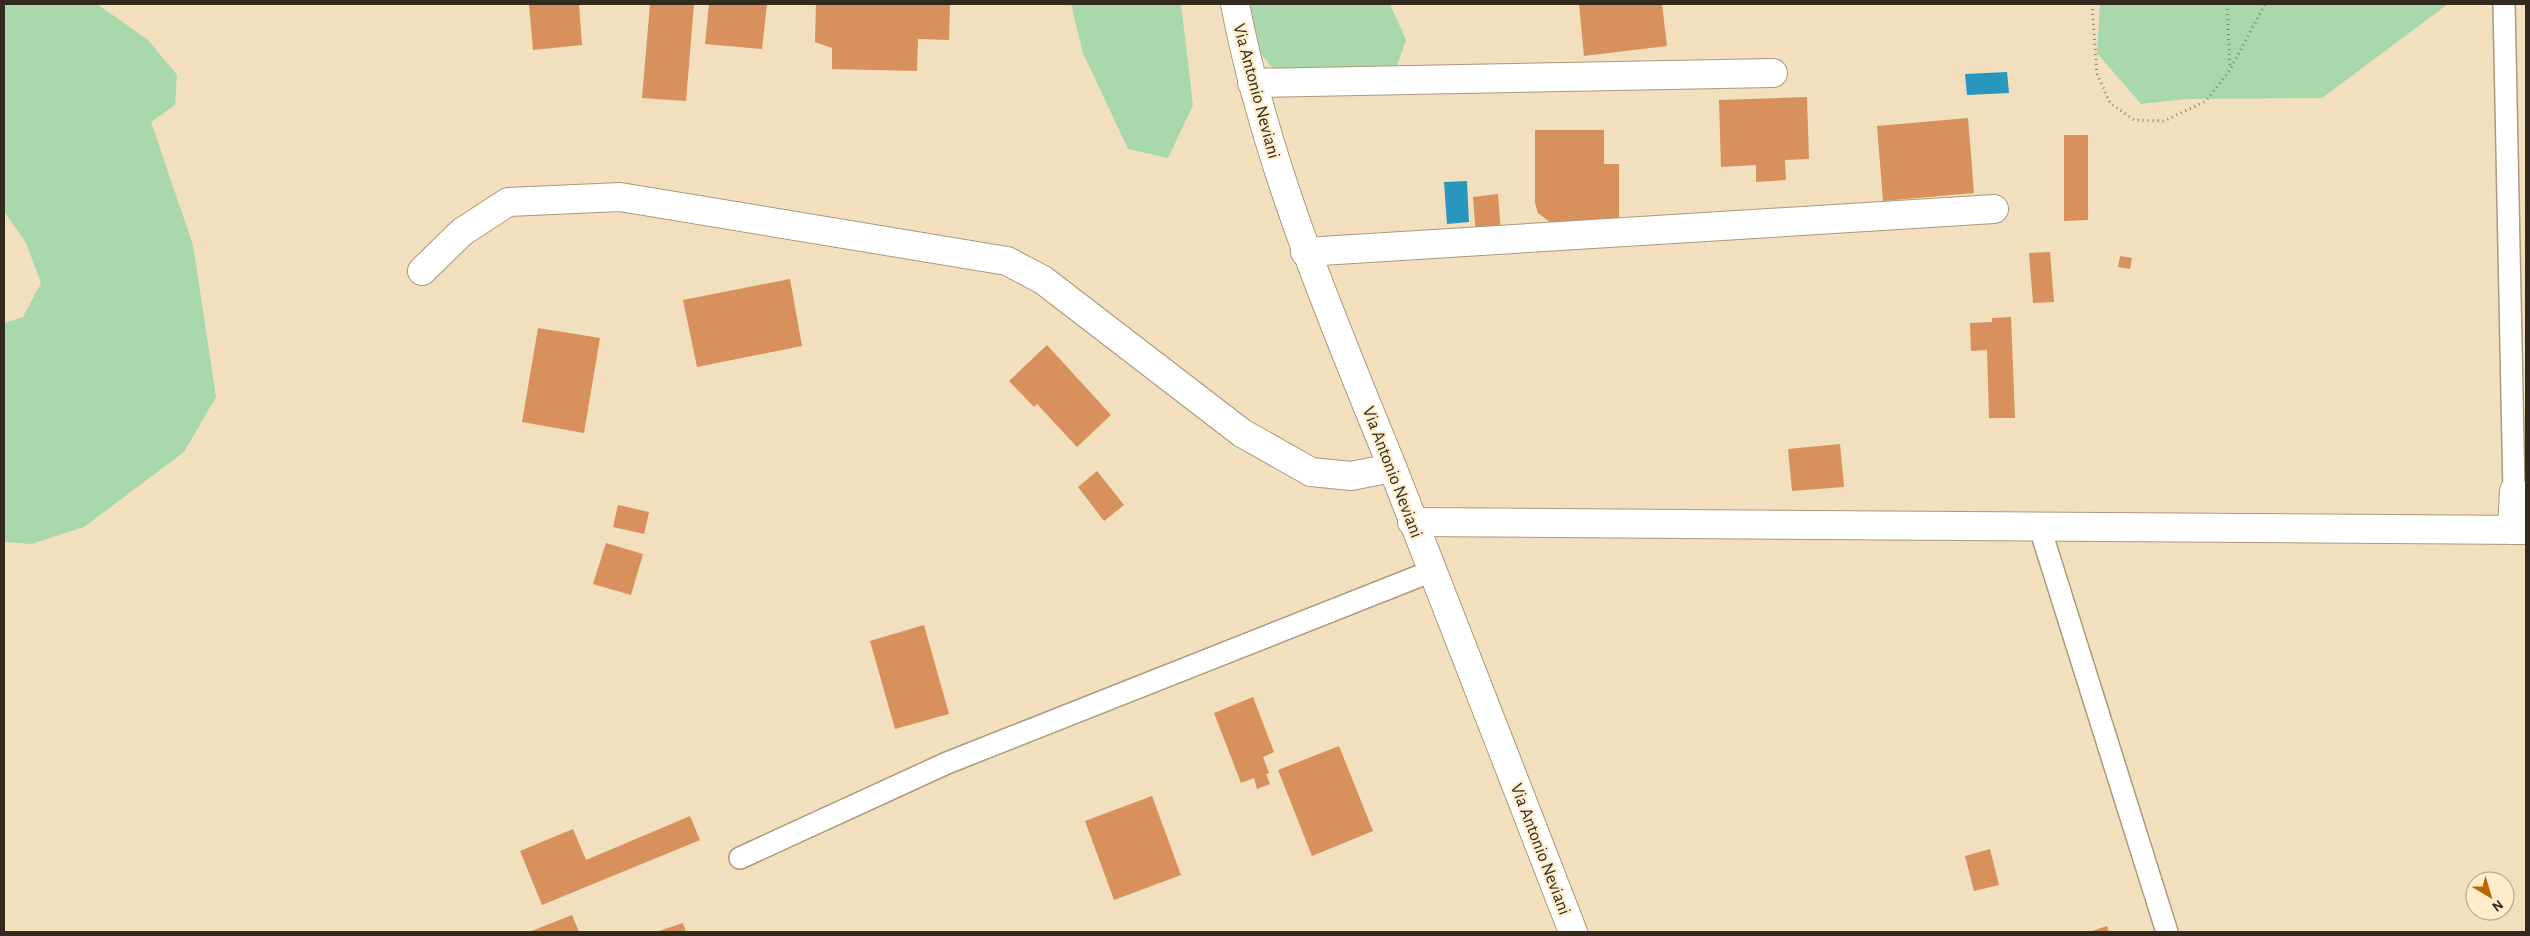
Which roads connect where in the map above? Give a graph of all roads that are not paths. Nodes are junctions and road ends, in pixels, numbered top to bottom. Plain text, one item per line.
1 (1236, 4) edge
2 (2504, 4) edge
3 (1774, 73) dead end
4 (1252, 83) junction
5 (1994, 209) dead end
6 (1305, 252) junction
7 (422, 271) dead end
8 (1392, 468) junction
9 (2514, 491) joint
10 (1412, 522) junction
11 (2039, 525) junction
12 (2519, 530) edge
13 (1432, 571) junction
14 (740, 858) dead end
15 (1573, 932) edge
16 (2167, 932) edge

1 - 4 street, Via Antonio Neviani
2 - 9 lane
3 - 4 street
4 - 6 street, Via Antonio Neviani
5 - 6 street
6 - 8 street, Via Antonio Neviani
7 - 8 street
8 - 10 street, Via Antonio Neviani
9 - 12 street
10 - 11 street
10 - 13 street, Via Antonio Neviani
11 - 12 street
11 - 16 lane
13 - 14 lane
13 - 15 street, Via Antonio Neviani

